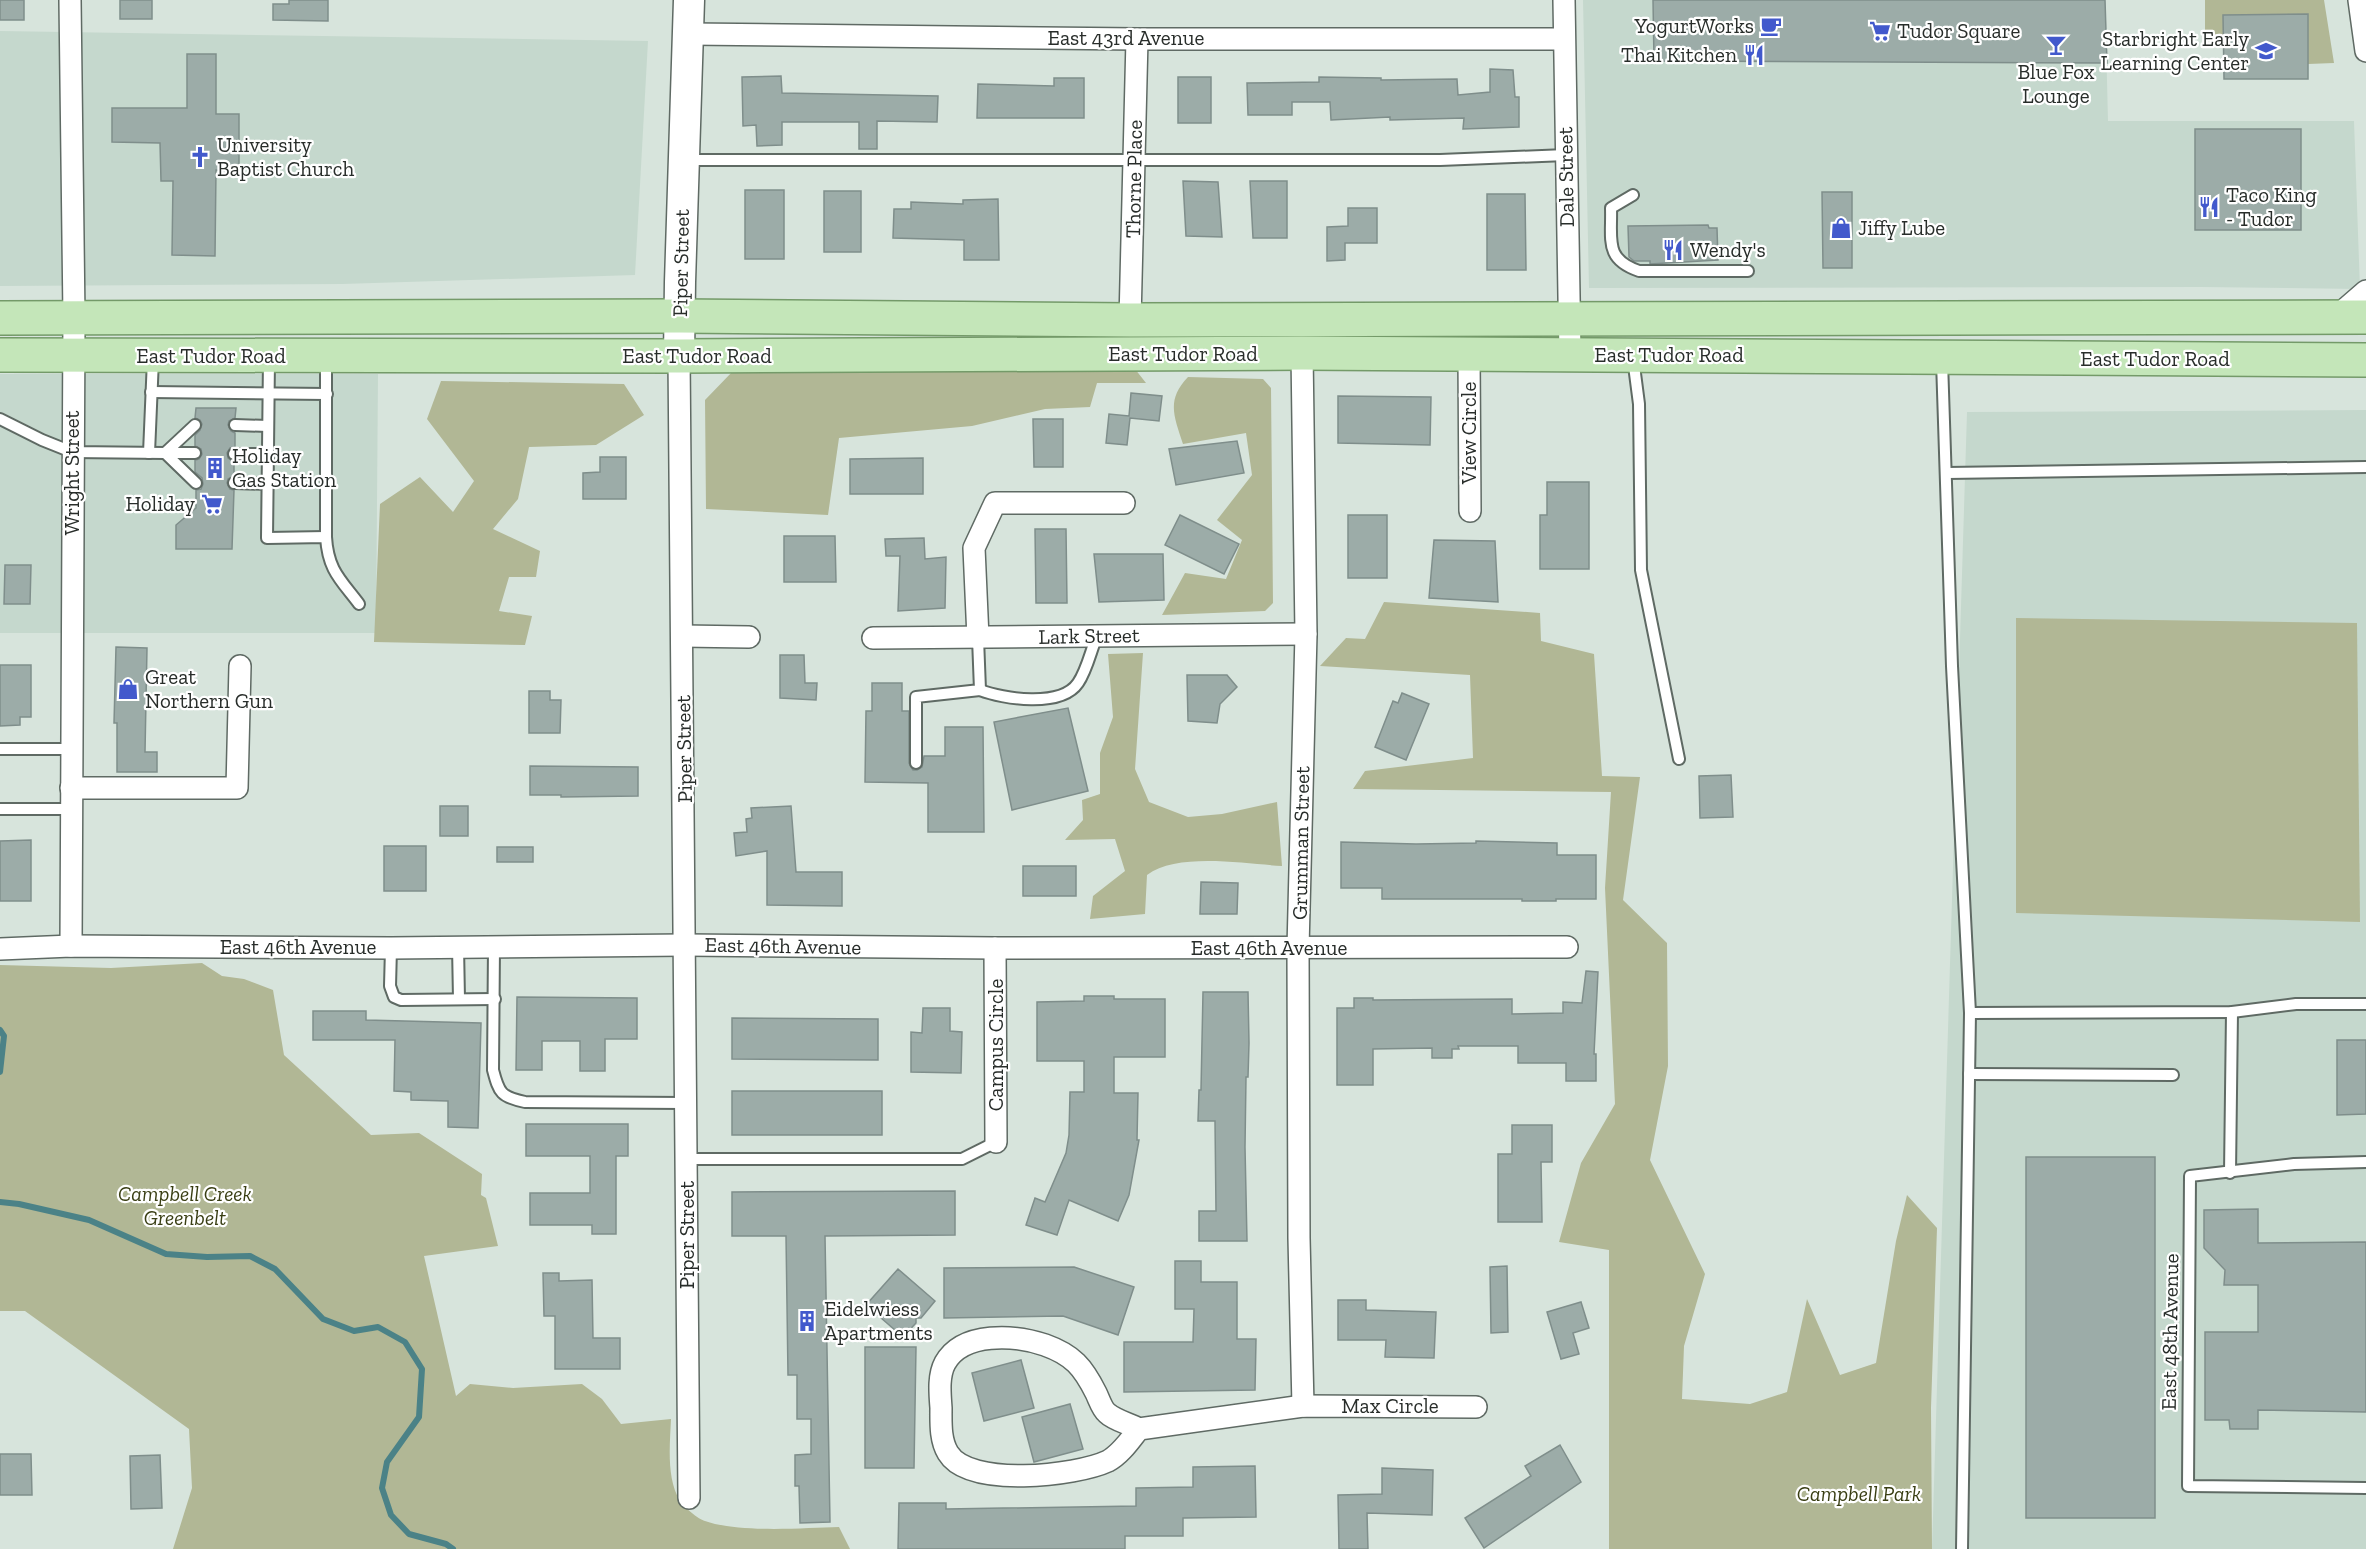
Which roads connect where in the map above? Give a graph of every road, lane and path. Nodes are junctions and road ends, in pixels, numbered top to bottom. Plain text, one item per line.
1 (70, 0) edge
2 (689, 0) edge
3 (1564, 0) edge
4 (2359, 0) edge
5 (689, 34) junction
6 (1137, 39) junction
7 (1564, 39) junction
8 (2366, 51) edge
9 (1566, 156) junction
10 (683, 160) junction
11 (1134, 160) junction
12 (1633, 195) dead end
13 (1748, 272) dead end
14 (2366, 291) edge
15 (679, 316) junction
16 (74, 317) junction
17 (2351, 317) edge
18 (0, 318) edge
19 (1569, 319) junction
20 (1130, 320) junction
21 (1302, 353) junction
22 (0, 355) edge
23 (1469, 355) junction
24 (1570, 355) junction
25 (1633, 355) junction
26 (73, 356) junction
27 (153, 356) junction
28 (269, 356) junction
29 (326, 356) junction
30 (679, 356) junction
31 (1942, 357) junction
32 (2366, 360) edge
33 (151, 392) junction
34 (269, 393) junction
35 (327, 394) junction
36 (0, 419) edge
37 (195, 425) dead end
38 (235, 425) dead end
39 (268, 426) junction
40 (72, 452) junction
41 (149, 453) junction
42 (165, 453) junction
43 (195, 453) dead end
44 (234, 454) dead end
45 (268, 454) junction
46 (2366, 467) edge
47 (1947, 473) junction
48 (196, 483) dead end
49 (234, 483) dead end
50 (268, 484) junction
51 (1124, 503) dead end
52 (1470, 510) dead end
53 (326, 537) junction
54 (359, 604) dead end
55 (1306, 634) junction
56 (682, 636) junction
57 (1097, 636) junction
58 (749, 637) dead end
59 (873, 638) dead end
60 (978, 638) junction
61 (240, 666) dead end
62 (980, 690) junction
63 (0, 749) edge
64 (71, 749) junction
65 (1679, 759) dead end
66 (915, 763) dead end
67 (71, 799) junction
68 (0, 809) edge
69 (686, 945) junction
70 (71, 946) junction
71 (458, 946) junction
72 (494, 946) junction
73 (1567, 947) dead end
74 (391, 948) junction
75 (995, 948) junction
76 (1298, 948) junction
77 (0, 949) edge
78 (459, 999) junction
79 (495, 999) junction
80 (2366, 1004) edge
81 (2232, 1012) junction
82 (1970, 1013) junction
83 (1969, 1074) junction
84 (2173, 1075) dead end
85 (687, 1103) junction
86 (996, 1142) joint
87 (687, 1159) junction
88 (2366, 1162) edge
89 (2230, 1173) junction
90 (1303, 1406) junction
91 (1476, 1407) dead end
92 (1140, 1429) junction
93 (2366, 1488) edge
94 (689, 1498) dead end
95 (1962, 1549) edge

1 - 16 street, Wright Street
2 - 5 street, Piper Street
3 - 7 street, Dale Street
4 - 8 street
5 - 6 street, East 43rd Avenue
5 - 10 street, Piper Street
6 - 7 street, East 43rd Avenue
6 - 11 street, Thorne Place
7 - 9 street, Dale Street
9 - 11 lane
9 - 19 street, Dale Street
10 - 11 lane
10 - 15 street, Piper Street
11 - 20 street, Thorne Place
12 - 13 lane
14 - 17 street
15 - 16 main road, East Tudor Road
15 - 20 main road, East Tudor Road
15 - 30 street, Piper Street
16 - 18 main road, East Tudor Road
16 - 26 street, Wright Street
17 - 19 main road, East Tudor Road
19 - 20 main road, East Tudor Road
19 - 24 street, Dale Street
21 - 23 main road, East Tudor Road
21 - 30 main road, East Tudor Road
21 - 55 street, Grumman Street
22 - 26 main road, East Tudor Road
23 - 24 main road, East Tudor Road
23 - 52 street, View Circle
24 - 25 main road, East Tudor Road
25 - 31 main road, East Tudor Road
25 - 65 lane
26 - 27 main road, East Tudor Road
26 - 40 street, Wright Street
27 - 28 main road, East Tudor Road
27 - 33 lane
28 - 29 main road, East Tudor Road
28 - 34 lane
29 - 30 main road, East Tudor Road
29 - 35 lane
30 - 56 street, Piper Street
31 - 32 main road, East Tudor Road
31 - 47 lane
33 - 34 lane
33 - 41 lane
34 - 35 lane
34 - 39 lane
35 - 53 lane
36 - 40 lane
37 - 42 lane
38 - 39 lane
39 - 45 lane
40 - 41 lane
40 - 64 street, Wright Street
41 - 42 lane
42 - 43 lane
42 - 48 lane
44 - 45 lane
45 - 50 lane
46 - 47 lane
47 - 82 lane
49 - 50 lane
50 - 53 lane
51 - 60 street
53 - 54 lane
55 - 57 street, Lark Street
55 - 76 street, Grumman Street
56 - 58 street
56 - 69 street, Piper Street
57 - 60 street, Lark Street
57 - 62 lane
59 - 60 street, Lark Street
60 - 62 lane
61 - 67 street
62 - 66 lane
63 - 64 lane
64 - 67 street, Wright Street
67 - 68 lane
67 - 70 street, Wright Street
69 - 72 street, East 46th Avenue
69 - 75 street, East 46th Avenue
69 - 85 street, Piper Street
70 - 74 street, East 46th Avenue
70 - 77 street, East 46th Avenue
71 - 72 street, East 46th Avenue
71 - 74 street, East 46th Avenue
71 - 78 lane
72 - 79 lane
73 - 76 street, East 46th Avenue
74 - 78 lane
75 - 76 street, East 46th Avenue
75 - 86 street, Campus Circle
76 - 90 street, Grumman Street
78 - 79 lane
79 - 85 lane
80 - 81 lane
81 - 82 lane
81 - 89 lane
82 - 83 lane
83 - 84 lane
83 - 95 lane
85 - 87 street, Piper Street
86 - 87 lane
87 - 94 street, Piper Street
88 - 89 lane, East 48th Avenue
89 - 93 lane, East 48th Avenue
90 - 91 street, Max Circle
90 - 92 street, Max Circle
92 - 92 street

